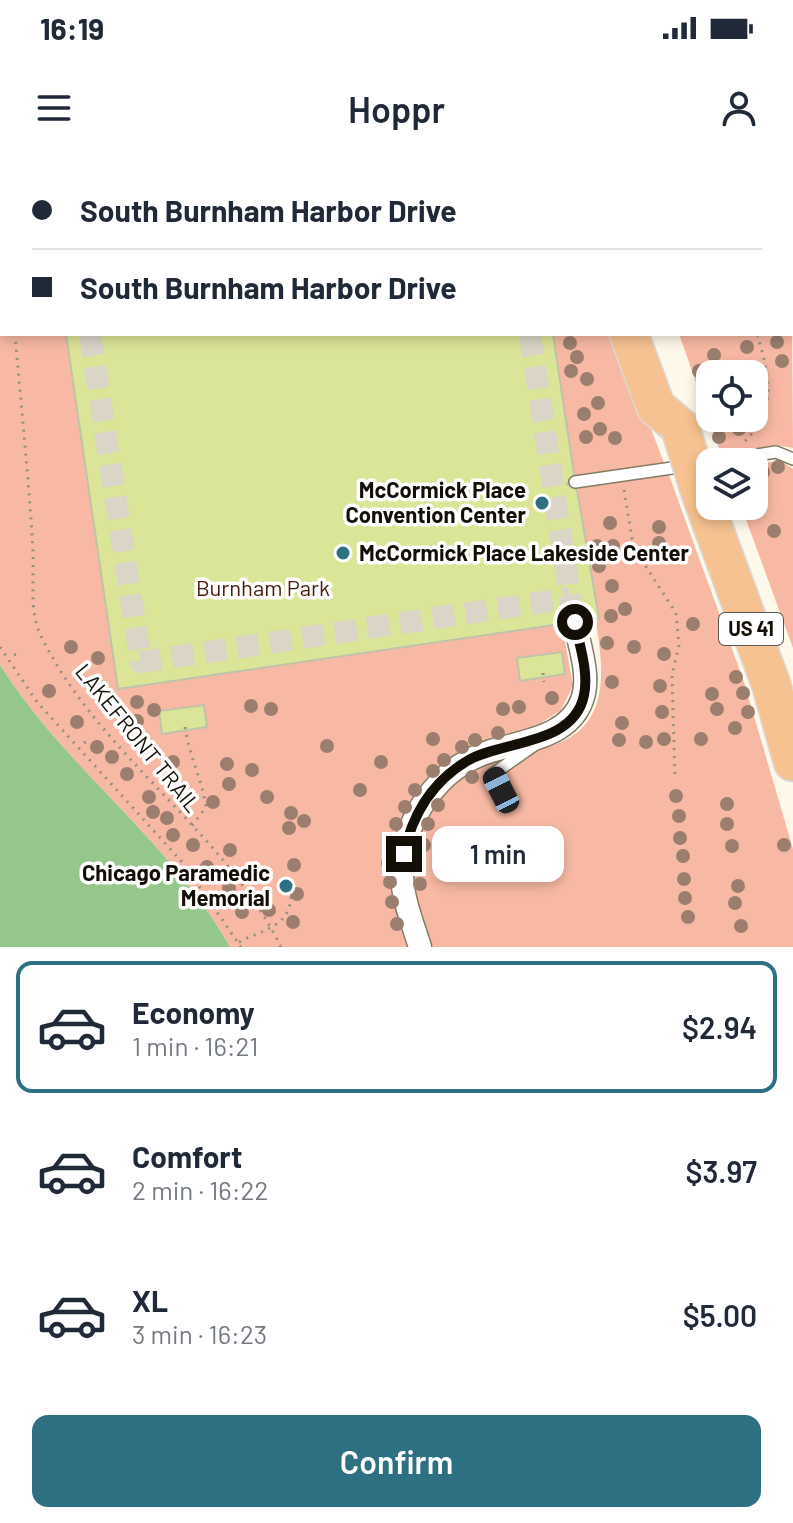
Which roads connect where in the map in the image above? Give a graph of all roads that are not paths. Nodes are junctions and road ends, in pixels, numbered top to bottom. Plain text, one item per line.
1 (630, 336) edge
2 (656, 336) edge
3 (680, 427) junction
4 (696, 454) edge
5 (768, 455) edge
6 (793, 459) edge
7 (696, 474) edge
8 (575, 482) dead end
9 (722, 520) edge
10 (575, 622) tunnel mouth
11 (549, 734) junction
12 (793, 762) edge
13 (501, 790) dead end
14 (420, 947) edge

1 - 3 highway
2 - 3 highway, US 41
3 - 4 highway, US 41, bridge
5 - 6 lane
7 - 8 lane
9 - 12 highway, US 41
10 - 11 street
11 - 13 lane
11 - 14 street

